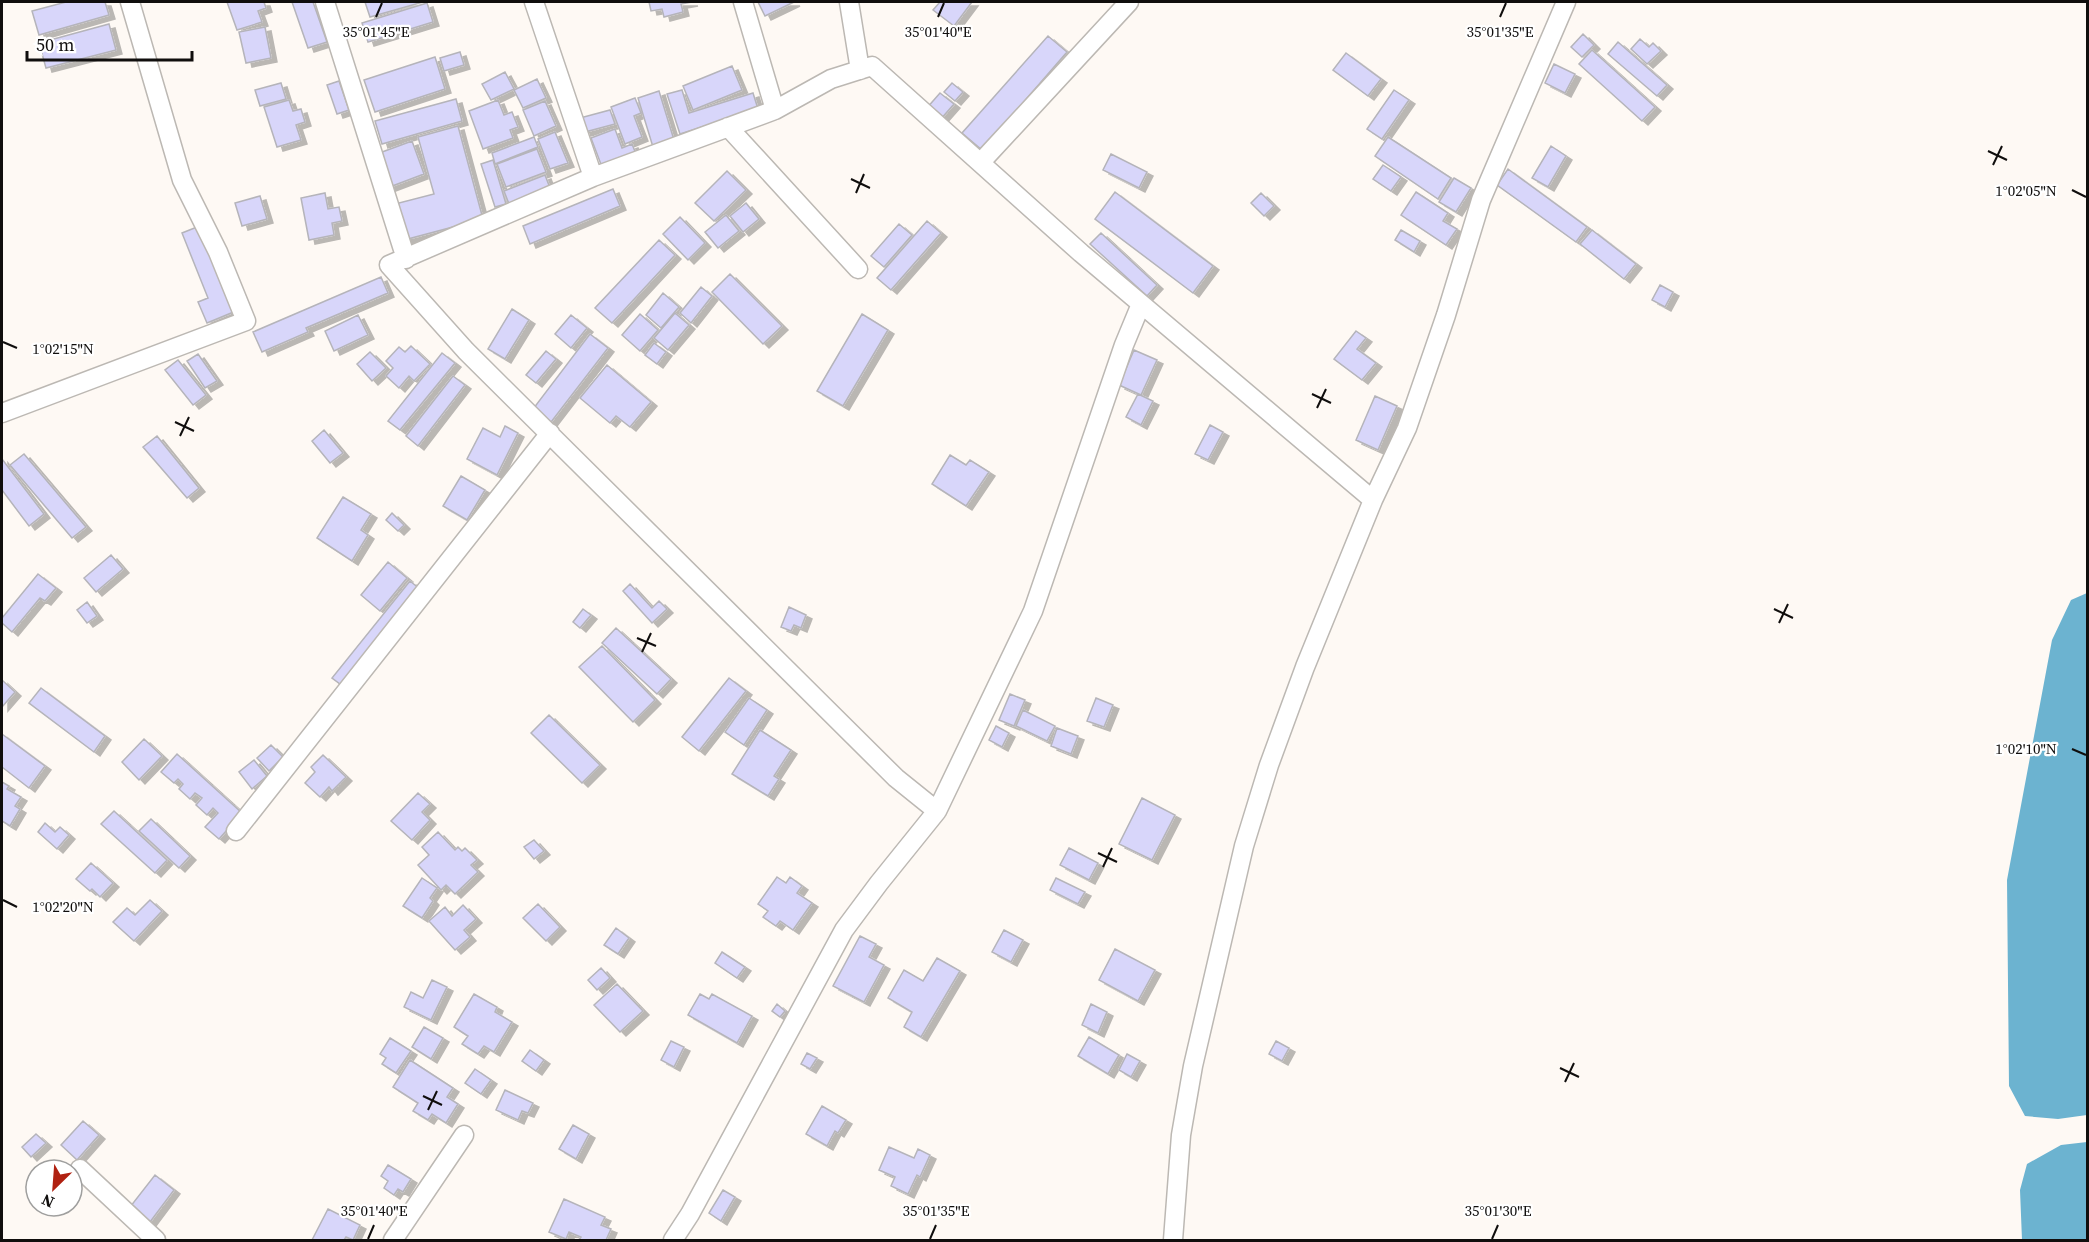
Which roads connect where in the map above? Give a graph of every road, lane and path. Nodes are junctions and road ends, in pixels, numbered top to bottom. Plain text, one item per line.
1 (130, 2) edge
2 (325, 2) edge
3 (534, 2) edge
4 (743, 2) edge
5 (849, 2) edge
6 (1130, 2) edge
7 (1566, 2) edge
8 (860, 70) junction
9 (775, 110) junction
10 (728, 127) junction
11 (981, 162) junction
12 (593, 177) junction
13 (406, 259) junction
14 (858, 269) dead end
15 (1141, 304) junction
16 (2, 413) edge
17 (550, 432) junction
18 (1372, 500) junction
19 (938, 811) junction
20 (236, 831) dead end
21 (464, 1135) dead end
22 (84, 1173) edge
23 (156, 1240) edge
24 (393, 1240) edge
25 (673, 1240) edge
26 (1173, 1240) edge

1 - 16 street
2 - 13 street
3 - 12 street
4 - 9 street
5 - 8 street
6 - 11 street
7 - 18 street
8 - 9 street
8 - 11 street
9 - 10 street
10 - 12 street
10 - 14 street
11 - 15 street
12 - 13 street
13 - 17 street
15 - 18 street
15 - 19 street
17 - 19 street
17 - 20 street
18 - 26 street
19 - 25 street
21 - 24 street
22 - 23 street

